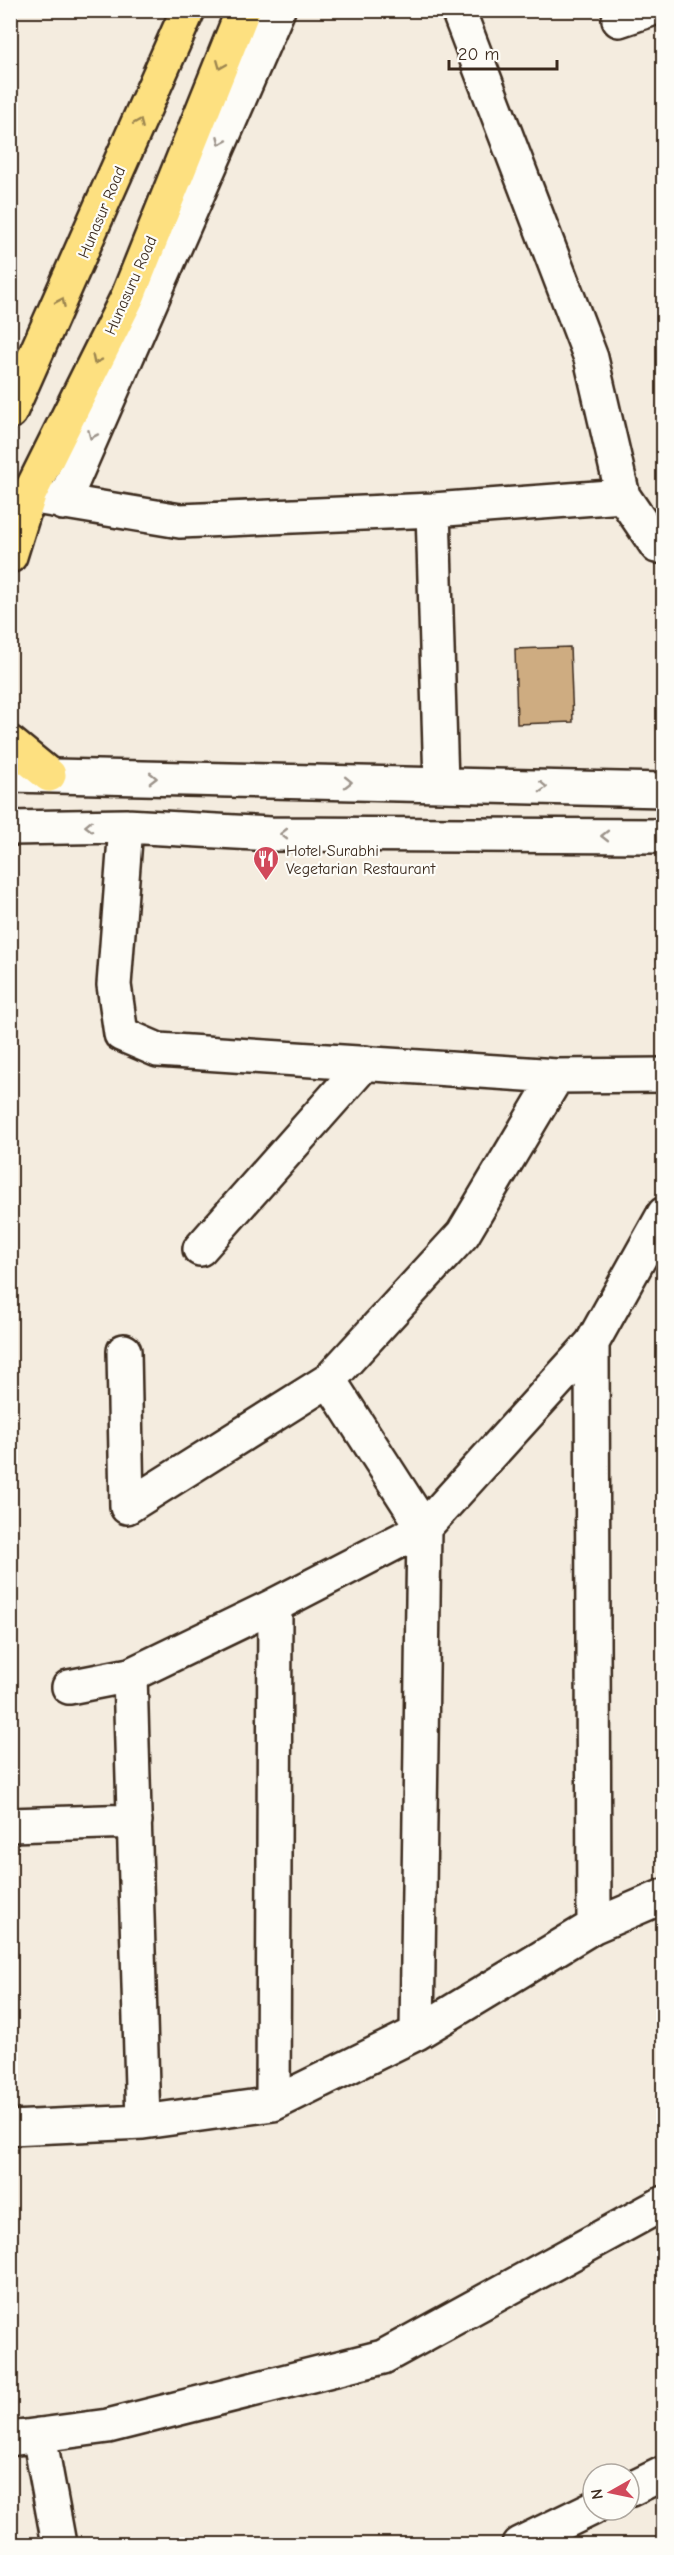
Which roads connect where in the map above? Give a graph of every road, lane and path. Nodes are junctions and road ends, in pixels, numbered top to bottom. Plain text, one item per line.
1 (188, 10) edge
2 (243, 10) edge
3 (278, 10) edge
4 (458, 10) edge
5 (649, 10) edge
6 (618, 20) dead end
7 (10, 412) edge
8 (29, 495) junction
9 (623, 496) junction
10 (63, 502) junction
11 (433, 510) junction
12 (663, 545) edge
13 (10, 556) edge
14 (10, 743) edge
15 (10, 774) edge
16 (49, 776) junction
17 (441, 784) junction
18 (663, 790) edge
19 (126, 826) junction
20 (10, 828) edge
21 (663, 836) edge
22 (364, 1063) junction
23 (663, 1075) edge
24 (557, 1076) junction
25 (663, 1216) edge
26 (200, 1249) dead end
27 (592, 1343) junction
28 (124, 1351) dead end
29 (329, 1380) junction
30 (424, 1528) junction
31 (275, 1605) junction
32 (130, 1675) junction
33 (69, 1687) dead end
34 (135, 1821) junction
35 (10, 1825) edge
36 (663, 1896) edge
37 (594, 1926) junction
38 (417, 2033) junction
39 (273, 2104) junction
40 (143, 2122) junction
41 (10, 2128) edge
42 (663, 2203) edge
43 (25, 2437) edge
44 (663, 2473) edge
45 (641, 2484) edge
46 (581, 2514) edge
47 (59, 2544) edge
48 (519, 2544) edge

7 -> 1 highway, Hunasur Road
2 -> 8 highway, Hunasuru Road
3 -> 10 street
4 - 9 street
5 - 6 street
8 - 10 street
8 - 13 highway, Hunasuru Road
9 - 11 street
9 - 12 street
10 - 11 street
11 - 17 street
14 - 16 highway
15 - 16 street
16 -> 17 street
17 -> 18 street
19 -> 20 street
21 -> 19 street
19 - 22 street
22 - 24 street
22 - 26 street
23 - 24 street
24 - 29 street
25 - 27 street
27 - 30 street
27 - 37 street
28 - 29 street
29 - 30 street
30 - 31 street
30 - 38 street
31 - 32 street
31 - 39 street
32 - 33 street
32 - 34 street
34 - 35 street
34 - 40 street
36 - 37 street
37 - 38 street
38 - 39 street
39 - 40 street
40 - 41 street
42 - 43 street
43 - 47 street
44 - 45 street
46 - 48 street

